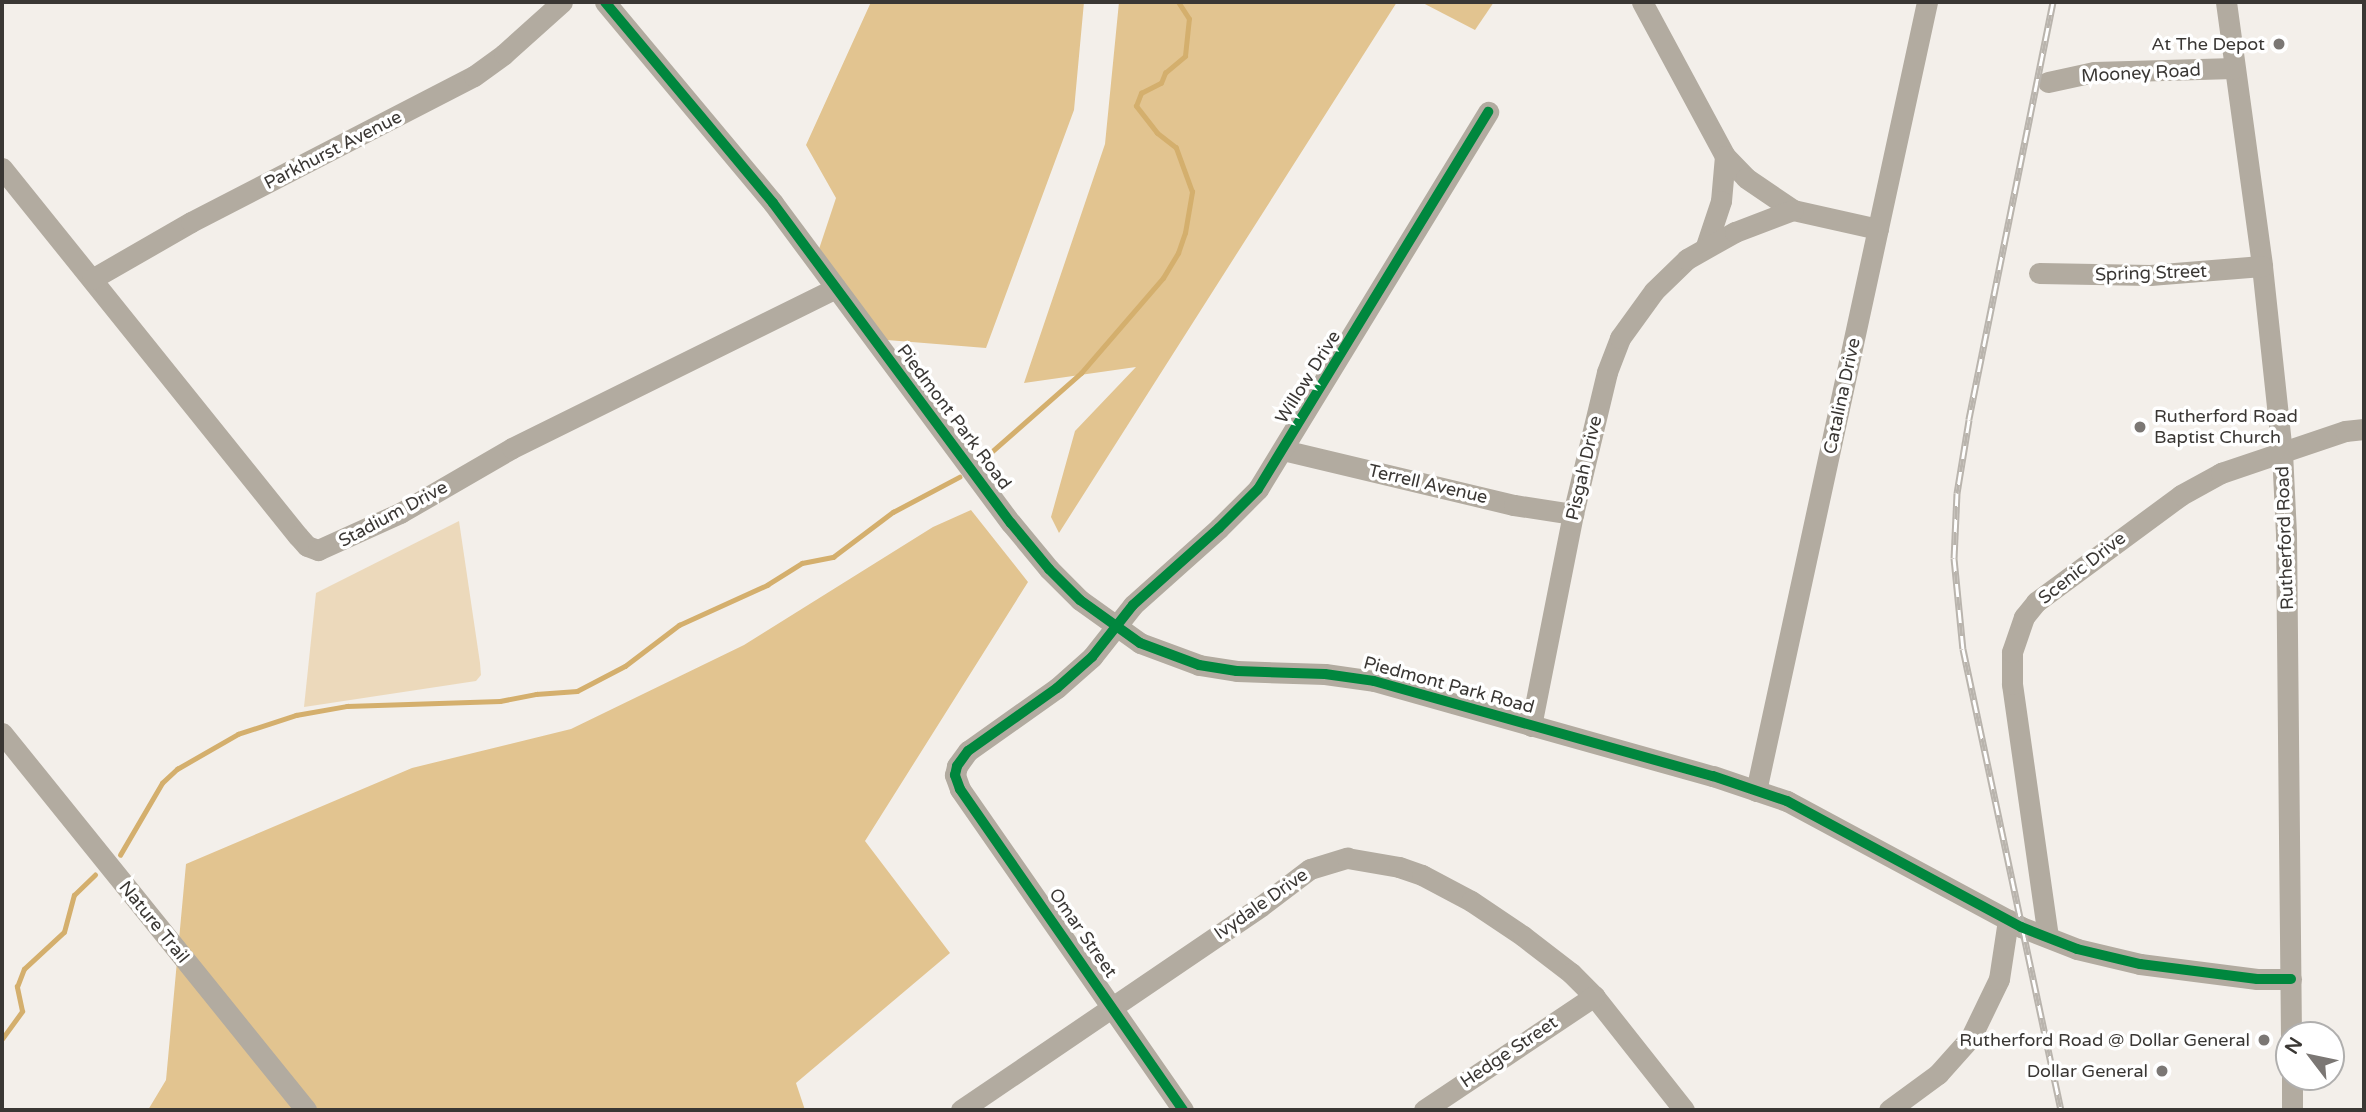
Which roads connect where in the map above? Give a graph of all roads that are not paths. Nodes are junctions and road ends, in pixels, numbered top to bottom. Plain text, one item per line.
1 (562, 2) edge
2 (605, 2) edge
3 (1642, 2) edge
4 (1927, 2) edge
5 (2226, 2) edge
6 (2234, 68) junction
7 (2049, 82) dead end
8 (1488, 112) dead end
9 (1725, 156) junction
10 (2, 168) edge
11 (1793, 210) junction
12 (1878, 229) junction
13 (1706, 246) junction
14 (2262, 266) junction
15 (2039, 273) dead end
16 (92, 279) junction
17 (836, 288) junction
18 (2364, 429) edge
19 (1283, 450) junction
20 (2282, 452) junction
21 (1573, 514) junction
22 (1117, 629) junction
23 (1531, 726) junction
24 (2, 733) edge
25 (955, 775) joint
26 (1756, 790) junction
27 (2008, 920) junction
28 (2048, 937) junction
29 (2291, 979) junction
30 (1594, 996) junction
31 (1112, 1006) junction
32 (2291, 1021) edge
33 (2292, 1091) edge
34 (306, 1110) edge
35 (961, 1110) edge
36 (1183, 1110) edge
37 (1424, 1110) edge
38 (1684, 1110) edge
39 (1889, 1110) edge
40 (2292, 1110) edge

1 - 16 street, Parkhurst Avenue
2 - 17 street, Piedmont Park Road
3 - 9 street
4 - 12 street, Catalina Drive
5 - 6 street, Rutherford Road
6 - 7 street, Mooney Road
6 - 14 street, Rutherford Road
8 - 19 street, Willow Drive
9 - 11 street
9 - 13 street
10 - 16 street, Stadium Drive
11 - 12 street
11 - 13 street, Pisgah Drive
12 - 26 street, Catalina Drive
13 - 21 street, Pisgah Drive
14 - 15 street, Spring Street
14 - 20 street, Rutherford Road
16 - 17 street, Stadium Drive
17 - 22 street, Piedmont Park Road
18 - 20 street, Scenic Drive
19 - 21 street, Terrell Avenue
19 - 22 street, Willow Drive
20 - 28 street, Scenic Drive
20 - 29 street, Rutherford Road
21 - 23 street, Pisgah Drive
22 - 23 street, Piedmont Park Road
22 - 25 street, Willow Drive
23 - 26 street, Piedmont Park Road
24 - 34 street, Nature Trail
25 - 31 street, Omar Street
26 - 27 street, Piedmont Park Road
27 - 28 street, Piedmont Park Road
27 - 39 street
28 - 29 street, Piedmont Park Road
29 - 32 street, Rutherford Road
30 - 31 street, Ivydale Drive
30 - 37 street, Hedge Street
30 - 38 street, Ivydale Drive
31 - 35 street, Ivydale Drive
31 - 36 street, Omar Street
33 - 40 street

